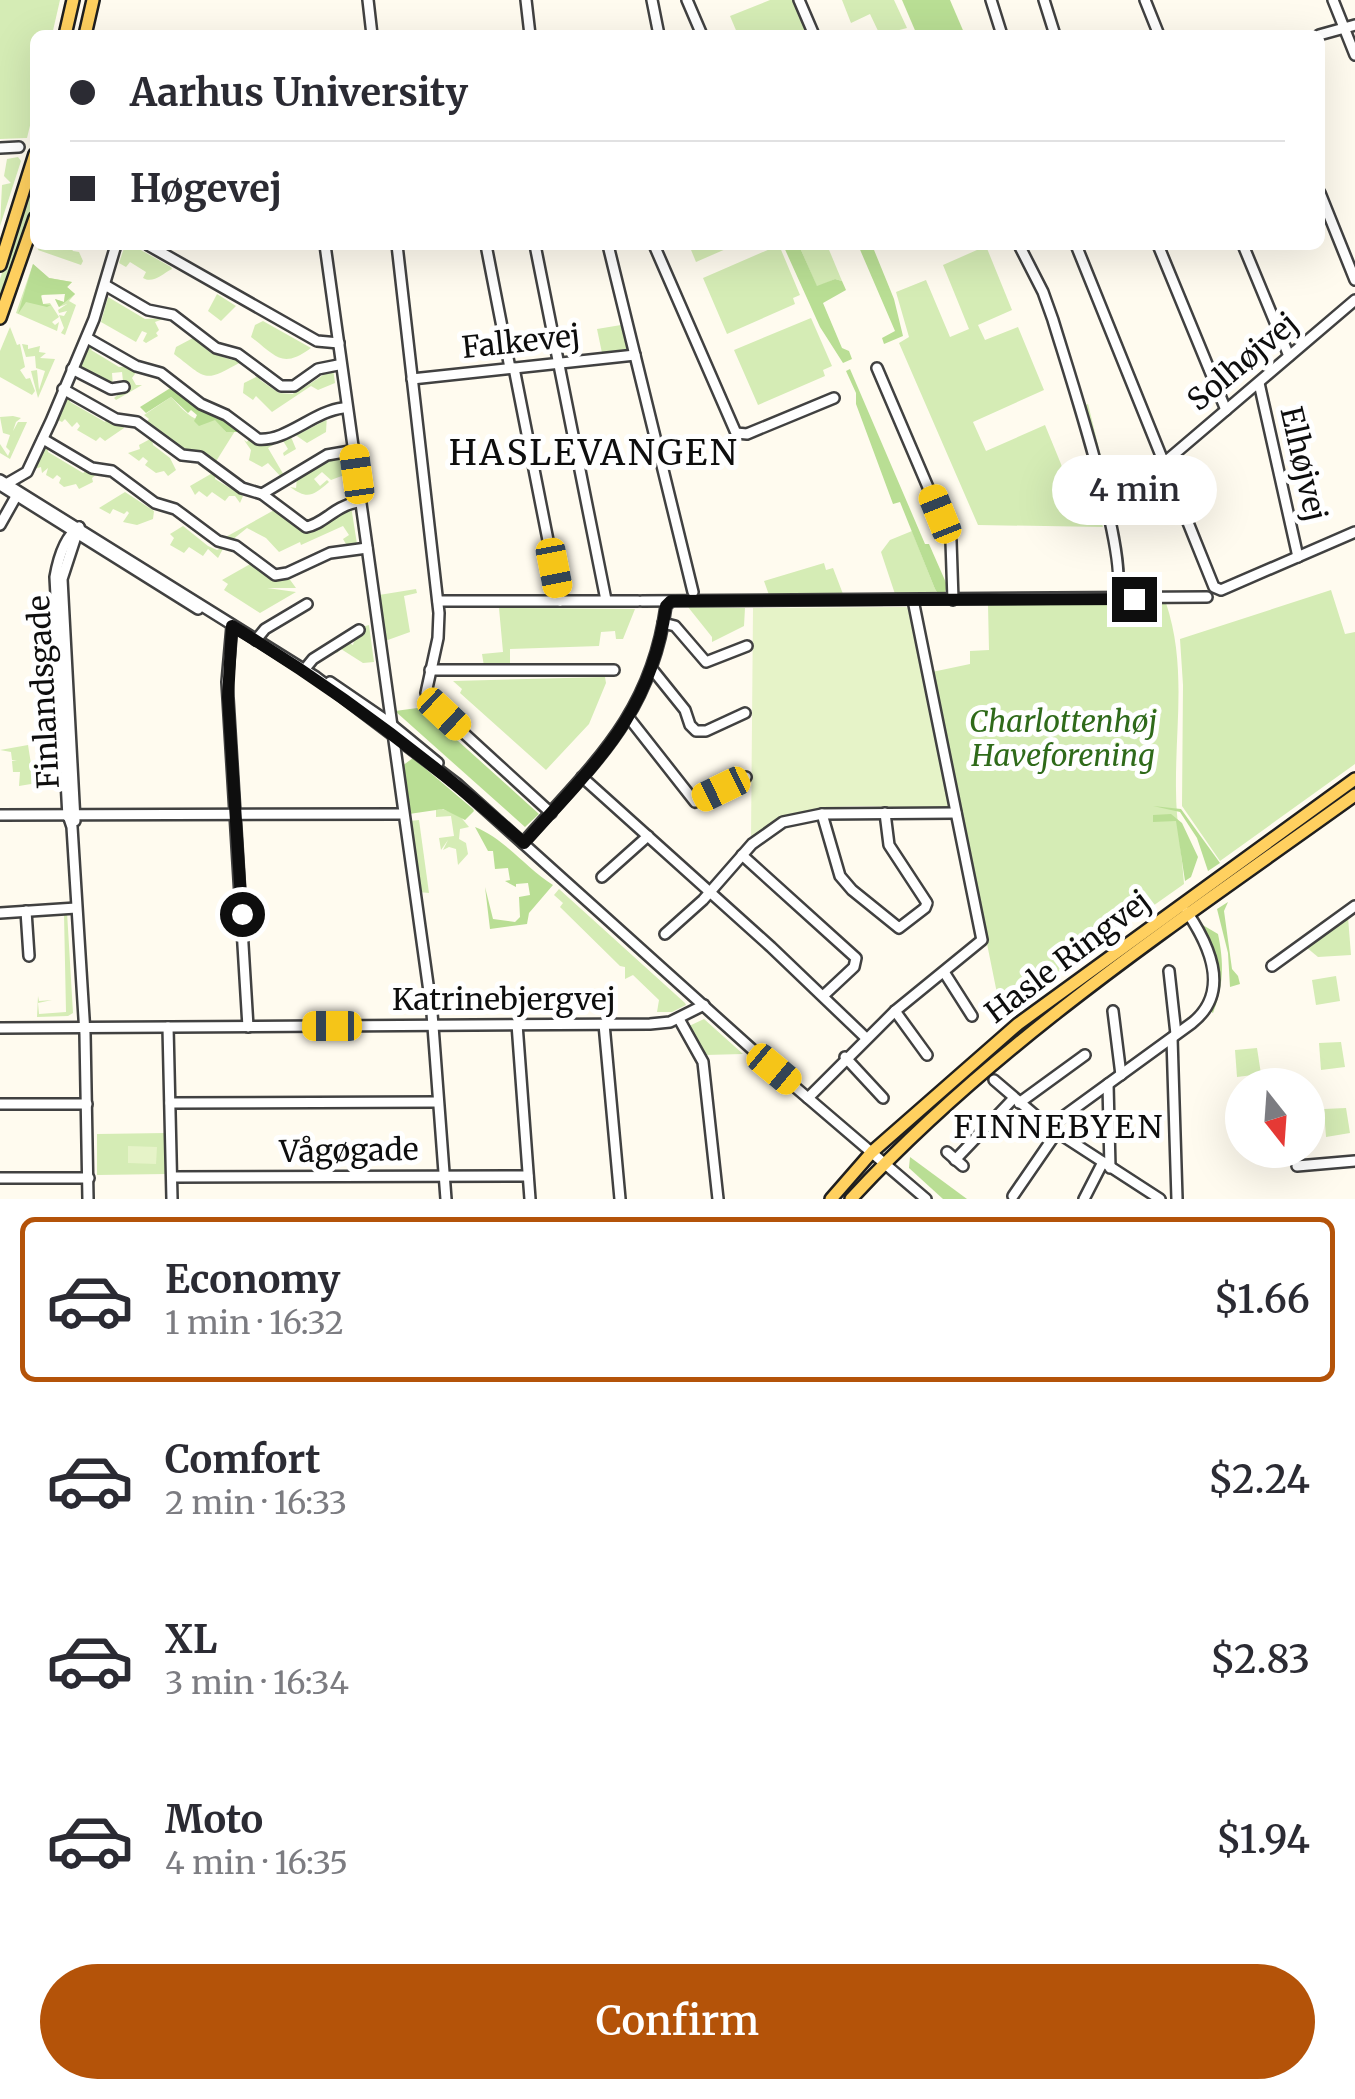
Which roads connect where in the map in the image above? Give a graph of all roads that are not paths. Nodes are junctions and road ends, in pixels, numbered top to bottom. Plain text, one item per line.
1 (73, 0) edge
2 (93, 0) edge
3 (368, 0) edge
4 (526, 0) edge
5 (652, 0) edge
6 (686, 0) edge
7 (799, 0) edge
8 (990, 0) edge
9 (1044, 0) edge
10 (1333, 0) edge
11 (1148, 1) edge
12 (1355, 25) edge
13 (1344, 27) junction
14 (66, 30) edge
15 (85, 30) edge
16 (371, 30) edge
17 (529, 30) edge
18 (657, 30) edge
19 (700, 30) edge
20 (812, 30) edge
21 (1000, 30) edge
22 (1053, 30) edge
23 (1157, 30) edge
24 (1325, 33) edge
25 (1355, 56) edge
26 (19, 147) dead end
27 (0, 148) edge
28 (30, 168) edge
29 (1325, 205) edge
30 (30, 232) edge
31 (5, 236) edge
32 (114, 250) edge
33 (157, 250) edge
34 (324, 250) edge
35 (398, 250) edge
36 (487, 250) edge
37 (535, 250) edge
38 (609, 250) edge
39 (656, 250) edge
40 (1022, 250) edge
41 (1078, 250) edge
42 (1160, 250) edge
43 (1246, 250) edge
44 (0, 265) edge
45 (1355, 280) edge
46 (104, 285) junction
47 (1355, 300) edge
48 (0, 318) edge
49 (86, 338) junction
50 (337, 343) junction
51 (635, 354) junction
52 (1288, 356) junction
53 (558, 364) junction
54 (338, 366) junction
55 (512, 368) junction
56 (877, 368) dead end
57 (72, 369) junction
58 (412, 379) junction
59 (1259, 383) junction
60 (124, 387) dead end
61 (63, 388) junction
62 (834, 398) dead end
63 (343, 408) junction
64 (1226, 410) junction
65 (43, 438) junction
66 (350, 451) junction
67 (1164, 462) junction
68 (3, 483) edge
69 (18, 493) junction
70 (262, 494) junction
71 (356, 502) junction
72 (0, 525) edge
73 (76, 532) junction
74 (1355, 532) edge
75 (365, 548) junction
76 (1298, 556) junction
77 (693, 592) dead end
78 (1207, 597) dead end
79 (1111, 599) junction
80 (606, 600) junction
81 (914, 600) junction
82 (953, 600) junction
83 (438, 601) junction
84 (560, 601) junction
85 (671, 601) junction
86 (307, 604) dead end
87 (663, 623) junction
88 (232, 626) junction
89 (360, 630) dead end
90 (256, 640) junction
91 (747, 646) dead end
92 (652, 668) junction
93 (304, 670) junction
94 (430, 670) junction
95 (614, 670) dead end
96 (745, 713) dead end
97 (629, 718) junction
98 (390, 728) junction
99 (746, 777) dead end
100 (582, 778) junction
101 (1355, 779) edge
102 (1355, 795) edge
103 (551, 813) junction
104 (885, 813) junction
105 (956, 813) junction
106 (400, 814) junction
107 (822, 814) junction
108 (72, 815) junction
109 (236, 815) junction
110 (0, 816) edge
111 (648, 836) junction
112 (524, 843) junction
113 (742, 855) junction
114 (602, 877) dead end
115 (709, 893) junction
116 (1355, 906) edge
117 (76, 908) junction
118 (1185, 909) junction
119 (26, 911) junction
120 (0, 913) edge
121 (665, 934) dead end
122 (29, 956) dead end
123 (1272, 966) dead end
124 (944, 972) junction
125 (1168, 972) dead end
126 (823, 996) junction
127 (704, 1005) junction
128 (1113, 1010) dead end
129 (894, 1011) junction
130 (972, 1016) dead end
131 (679, 1019) junction
132 (431, 1022) junction
133 (604, 1024) junction
134 (248, 1026) junction
135 (84, 1027) junction
136 (168, 1027) junction
137 (0, 1028) edge
138 (516, 1032) junction
139 (1174, 1036) junction
140 (866, 1038) junction
141 (926, 1055) dead end
142 (1085, 1055) dead end
143 (845, 1058) junction
144 (1121, 1075) junction
145 (994, 1080) dead end
146 (1108, 1084) junction
147 (808, 1098) junction
148 (883, 1098) dead end
149 (1016, 1101) junction
150 (438, 1102) junction
151 (0, 1104) edge
152 (87, 1104) junction
153 (170, 1104) junction
154 (1053, 1130) junction
155 (872, 1152) junction
156 (955, 1159) dead end
157 (1355, 1162) edge
158 (883, 1164) junction
159 (1325, 1164) edge
160 (1107, 1165) junction
161 (444, 1175) junction
162 (528, 1176) junction
163 (172, 1177) junction
164 (0, 1178) edge
165 (88, 1178) junction
166 (1011, 1195) edge
167 (1147, 1195) edge
168 (88, 1199) edge
169 (172, 1199) edge
170 (446, 1199) edge
171 (530, 1199) edge
172 (620, 1199) edge
173 (718, 1199) edge
174 (832, 1199) edge
175 (851, 1199) edge
176 (926, 1199) edge
177 (1084, 1199) edge
178 (1160, 1199) edge
179 (1177, 1199) edge

1 - 14 main road
2 - 15 main road
3 - 16 street
4 - 17 street
5 - 18 street
6 - 19 street
7 - 20 street
8 - 21 street
9 - 22 street
10 - 13 street
11 - 23 street
12 - 13 street
13 - 24 street
13 - 25 street
26 - 27 street
28 - 31 main road
29 - 45 street
30 - 48 main road
31 - 44 main road
32 - 46 street
33 - 50 street
34 - 50 street
35 - 58 street
36 - 55 street
37 - 53 street
38 - 51 street
39 - 62 street
40 - 79 street
41 - 67 street
42 - 64 street
43 - 52 street
46 - 49 street
46 - 54 street
47 - 52 street, Solhøjvej
49 - 57 street
49 - 63 street
50 - 54 street
50 - 75 street
51 - 53 street, Falkevej
51 - 77 street
52 - 59 street, Solhøjvej
53 - 55 street, Falkevej
53 - 80 street
54 - 63 street
55 - 58 street, Falkevej
55 - 84 street
56 - 82 street
57 - 60 street
57 - 61 street
58 - 83 street
59 - 64 street, Solhøjvej
59 - 76 street, Elhøjvej
61 - 65 street
61 - 70 street
63 - 66 street
64 - 67 street, Solhøjvej
65 - 68 street
65 - 75 street
66 - 70 street
66 - 71 street
67 - 76 street
68 - 69 street
69 - 72 street
69 - 73 street
70 - 71 street
71 - 75 street
73 - 88 street
73 - 108 street, Finlandsgade
73 - 108 street, Finlandsgade
74 - 76 street
75 - 98 street
78 - 79 street
79 - 82 street
80 - 84 street
80 - 85 street
81 - 82 street
81 - 85 street
81 - 105 street
83 - 84 street
83 - 94 street
85 - 87 street
86 - 90 street
87 - 91 street
87 - 92 street
88 - 90 street
88 - 109 street
89 - 93 street
90 - 93 street
92 - 96 street
92 - 97 street
93 - 98 street
94 - 95 street
94 - 103 street
97 - 99 street
97 - 100 street
98 - 106 street
98 - 112 street
98 - 132 street
100 - 103 street
100 - 111 street
101 - 118 main road, Hasle Ringvej
102 - 118 main road, Hasle Ringvej
103 - 112 street
104 - 105 street
104 - 107 street
104 - 107 street
105 - 124 street
106 - 109 street
106 - 132 street
107 - 113 street
108 - 109 street
108 - 110 street
108 - 117 street, Finlandsgade
109 - 134 street
111 - 114 street
111 - 115 street
112 - 127 street
113 - 115 street
113 - 126 street
115 - 121 street
115 - 126 street
116 - 123 street
117 - 119 street
117 - 135 street, Finlandsgade
118 - 139 street
118 - 155 main road, Hasle Ringvej
118 - 158 main road, Hasle Ringvej
119 - 120 street
119 - 122 street
124 - 129 street
124 - 130 street
125 - 139 street
126 - 140 street
127 - 131 street, Katrinebjergvej
127 - 147 street
128 - 144 street
129 - 140 street
129 - 141 street
131 - 133 street, Katrinebjergvej
131 - 173 street
132 - 134 street, Katrinebjergvej
132 - 138 street, Katrinebjergvej
132 - 150 street
133 - 138 street, Katrinebjergvej
133 - 172 street
134 - 136 street, Katrinebjergvej
135 - 136 street, Katrinebjergvej
135 - 137 street, Katrinebjergvej
135 - 152 street, Finlandsgade
136 - 153 street
138 - 162 street
139 - 144 street
139 - 179 street
140 - 143 street
142 - 149 street
143 - 147 street
143 - 148 street
144 - 146 street
145 - 149 street
146 - 154 street
146 - 160 street
147 - 155 street
149 - 154 street
149 - 156 street
150 - 153 street
150 - 161 street
151 - 152 street
152 - 165 street, Finlandsgade
153 - 163 street
154 - 160 street
154 - 166 street
155 - 158 street
155 - 174 main road, Hasle Ringvej
157 - 159 street
158 - 175 main road, Hasle Ringvej
158 - 176 street
160 - 167 street
160 - 177 street
161 - 162 street, Vågøgade
161 - 163 street, Vågøgade
161 - 170 street
162 - 171 street
163 - 169 street
164 - 165 street
165 - 168 street, Finlandsgade
167 - 178 street

